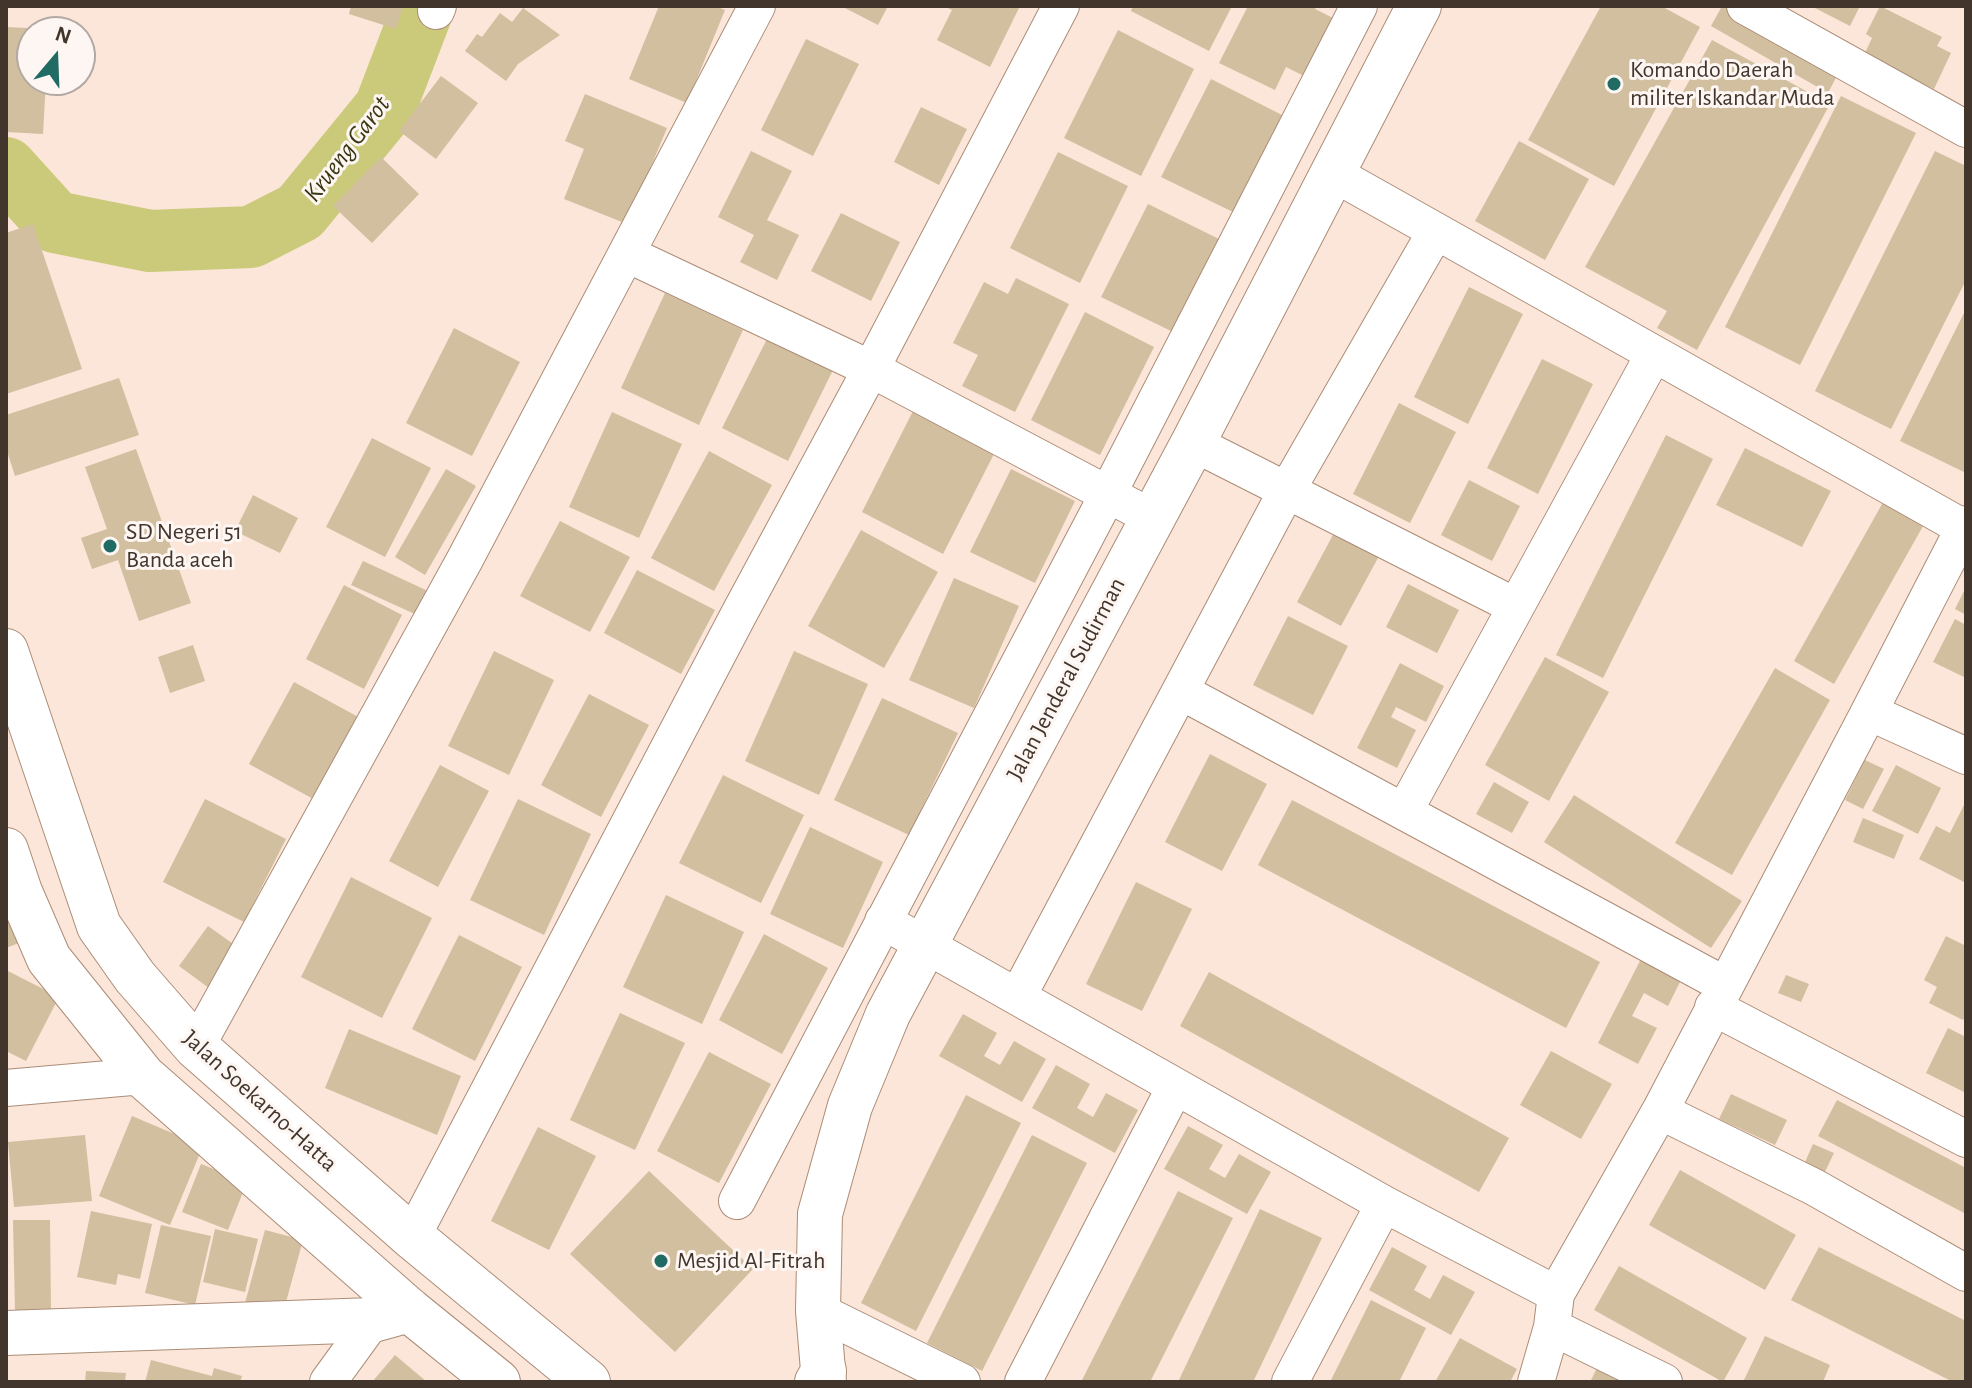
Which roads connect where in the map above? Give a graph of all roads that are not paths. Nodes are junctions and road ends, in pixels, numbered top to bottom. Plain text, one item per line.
1 (757, 6) edge
2 (1061, 6) edge
3 (1359, 6) edge
4 (1419, 6) edge
5 (1745, 6) edge
6 (1966, 129) edge
7 (1331, 172) junction
8 (1436, 231) junction
9 (627, 254) junction
10 (1654, 354) junction
11 (871, 369) junction
12 (1193, 443) junction
13 (1287, 490) junction
14 (1108, 494) junction
15 (1151, 517) junction
16 (1965, 526) edge
17 (1515, 606) junction
18 (6, 651) edge
19 (1182, 692) junction
20 (1869, 712) junction
21 (1966, 756) edge
22 (1405, 810) junction
23 (6, 850) edge
24 (883, 921) junction
25 (926, 944) junction
26 (1018, 996) junction
27 (1719, 996) junction
28 (196, 1047) junction
29 (143, 1076) junction
30 (1175, 1087) junction
31 (6, 1088) edge
32 (1660, 1111) junction
33 (1966, 1139) edge
34 (737, 1201) dead end
35 (1384, 1204) junction
36 (412, 1237) junction
37 (1966, 1273) edge
38 (1554, 1310) junction
39 (818, 1311) junction
40 (391, 1315) junction
41 (6, 1333) edge
42 (822, 1378) edge
43 (328, 1382) edge
44 (498, 1382) edge
45 (588, 1382) edge
46 (962, 1382) edge
47 (1023, 1382) edge
48 (1290, 1382) edge
49 (1536, 1382) edge
50 (1664, 1382) edge

1 - 9 street
2 - 11 street
3 - 14 street
4 - 7 main road, Jalan Jenderal Sudirman
5 - 6 street
7 - 8 street
7 - 12 main road, Jalan Jenderal Sudirman
8 - 10 street
8 - 13 street
9 - 11 street
9 - 28 street
10 - 16 street
10 - 17 street
11 - 14 street
11 - 36 street
12 - 13 street
12 - 15 main road, Jalan Jenderal Sudirman
13 - 17 street
13 - 19 street
14 - 15 street
14 - 24 street
15 - 25 main road, Jalan Jenderal Sudirman
16 - 20 street
17 - 22 street
18 - 28 main road, Jalan Soekarno-Hatta
19 - 22 street
19 - 26 street
20 - 21 street
20 - 27 street
22 - 27 street
23 - 29 main road
24 - 25 street
24 - 34 street
25 - 26 street
25 - 39 main road, Jalan Jenderal Sudirman
26 - 30 street
27 - 32 street
27 - 33 street
28 - 36 main road, Jalan Soekarno-Hatta
29 - 31 street
29 - 40 main road
30 - 35 street
30 - 47 street
32 - 37 street
32 - 38 street
35 - 38 street
35 - 48 street
36 - 45 main road, Jalan Soekarno-Hatta
38 - 49 street
38 - 50 street
39 - 42 main road, Jalan Jenderal Sudirman
39 - 46 street
40 - 41 main road
40 - 43 street
40 - 44 main road

